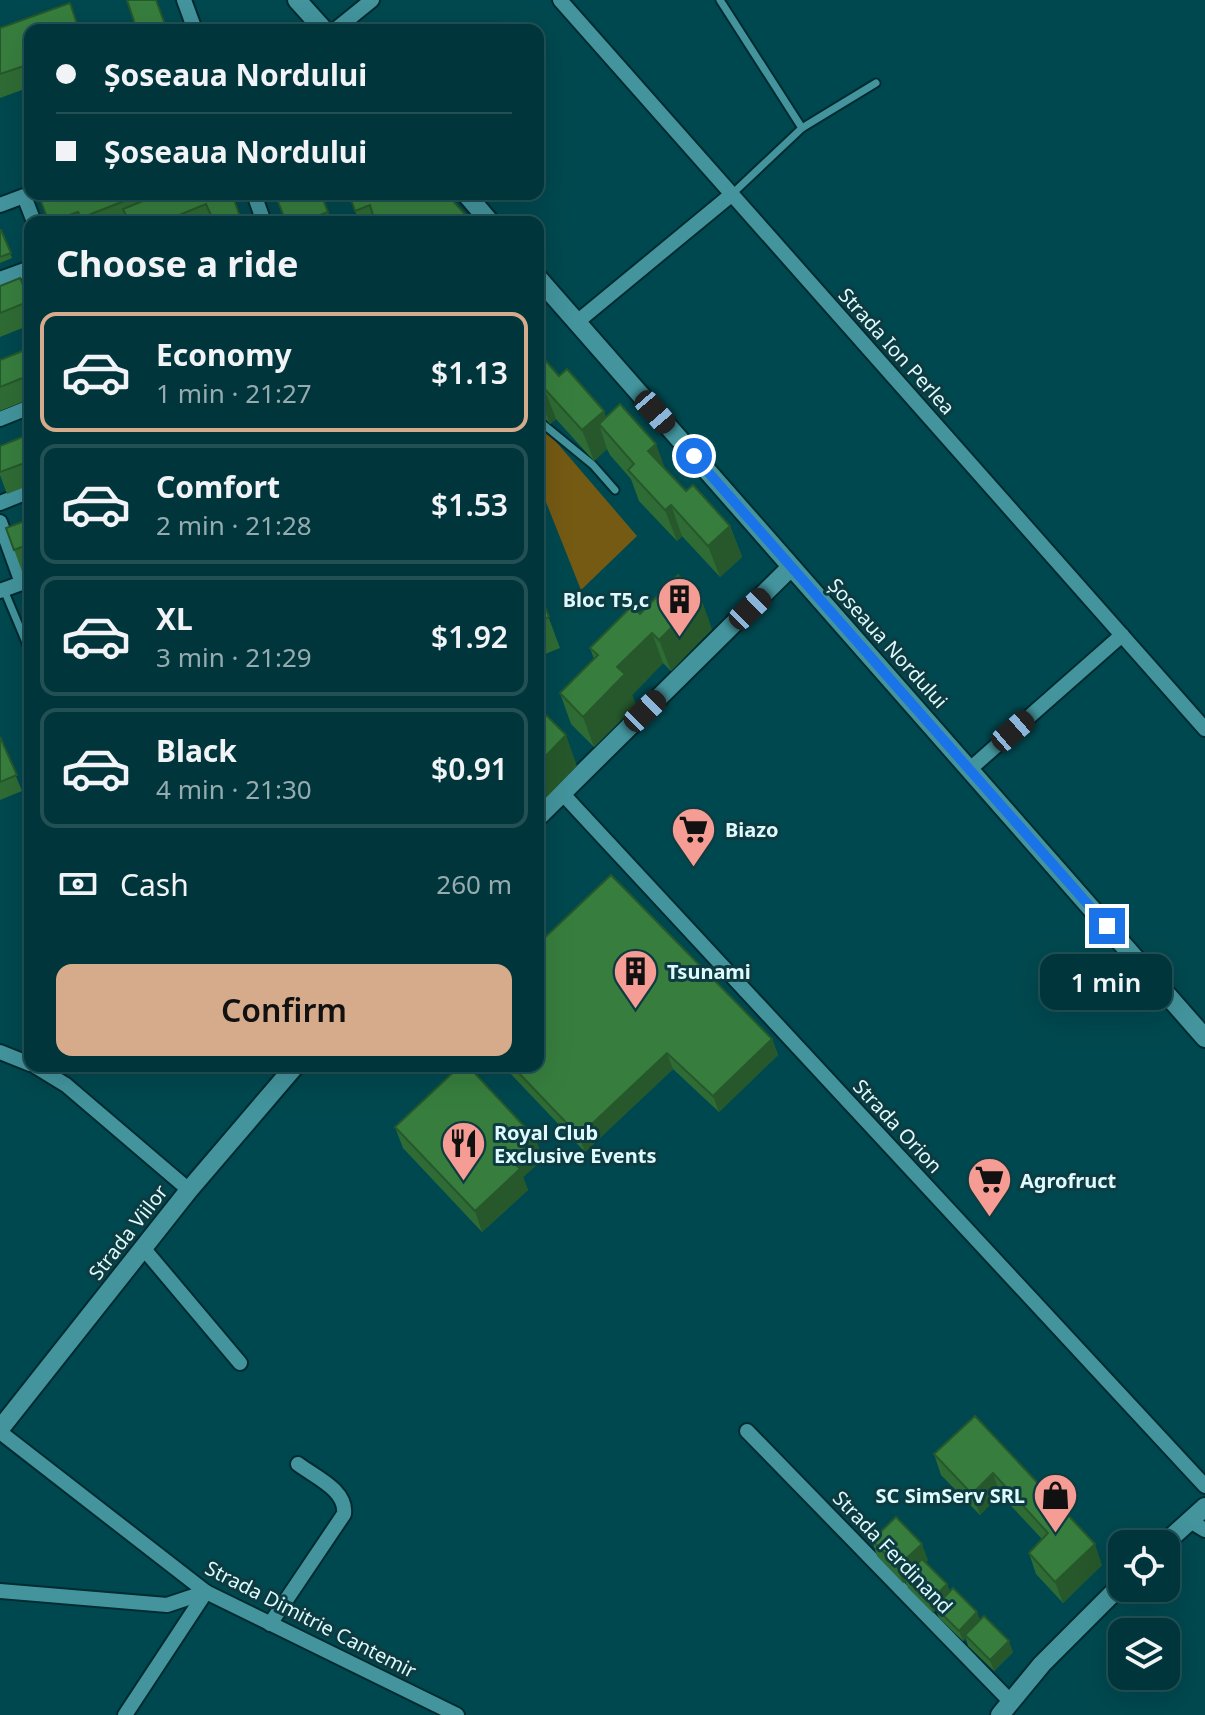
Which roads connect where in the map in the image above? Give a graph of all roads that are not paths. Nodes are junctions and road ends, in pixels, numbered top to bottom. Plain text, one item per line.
1 (184, 0) edge
2 (297, 0) edge
3 (372, 0) edge
4 (560, 0) edge
5 (720, 0) edge
6 (193, 24) edge
7 (319, 24) edge
8 (342, 24) edge
9 (876, 83) dead end
10 (802, 128) junction
11 (731, 195) junction
12 (24, 196) edge
13 (471, 200) edge
14 (0, 205) edge
15 (485, 216) edge
16 (24, 270) edge
17 (0, 279) edge
18 (544, 285) edge
19 (577, 322) junction
20 (24, 409) edge
21 (0, 419) edge
22 (544, 425) edge
23 (615, 490) dead end
24 (24, 493) edge
25 (0, 503) edge
26 (0, 522) edge
27 (791, 567) junction
28 (24, 576) edge
29 (24, 582) edge
30 (2, 591) edge
31 (1122, 635) junction
32 (24, 639) edge
33 (1205, 729) edge
34 (970, 769) junction
35 (562, 793) junction
36 (544, 811) edge
37 (1205, 1038) edge
38 (0, 1052) edge
39 (24, 1062) edge
40 (44, 1072) edge
41 (290, 1072) edge
42 (189, 1190) junction
43 (144, 1249) junction
44 (240, 1363) dead end
45 (0, 1430) edge
46 (747, 1431) dead end
47 (298, 1464) dead end
48 (1205, 1486) edge
49 (1205, 1507) edge
50 (1197, 1525) edge
51 (0, 1591) edge
52 (206, 1592) junction
53 (1108, 1597) edge
54 (270, 1624) junction
55 (1005, 1708) edge
56 (125, 1715) edge
57 (457, 1715) edge

1 - 6 street
2 - 7 street
3 - 8 street
4 - 11 street, Strada Ion Perlea
5 - 10 lane
9 - 10 lane
10 - 11 lane
11 - 19 street
11 - 31 street, Strada Ion Perlea
12 - 14 street
13 - 15 street
16 - 17 street
18 - 19 street, Șoseaua Nordului
19 - 27 street, Șoseaua Nordului
20 - 21 street
22 - 23 lane
24 - 25 street
26 - 28 street
27 - 34 street, Șoseaua Nordului
27 - 35 street
29 - 30 street
30 - 32 lane
31 - 33 street, Strada Ion Perlea
31 - 34 street
34 - 37 street, Șoseaua Nordului
35 - 36 street
35 - 48 street, Strada Orion
38 - 39 street
40 - 42 street
41 - 42 street, Strada Viilor
42 - 43 street, Strada Viilor
43 - 44 street
43 - 45 street, Strada Viilor
45 - 52 street, Strada Dimitrie Cantemir
46 - 55 street, Strada Ferdinand
47 - 54 street
49 - 50 street
51 - 52 street
52 - 54 street, Strada Dimitrie Cantemir
52 - 56 street
53 - 55 street
54 - 57 street, Strada Dimitrie Cantemir

